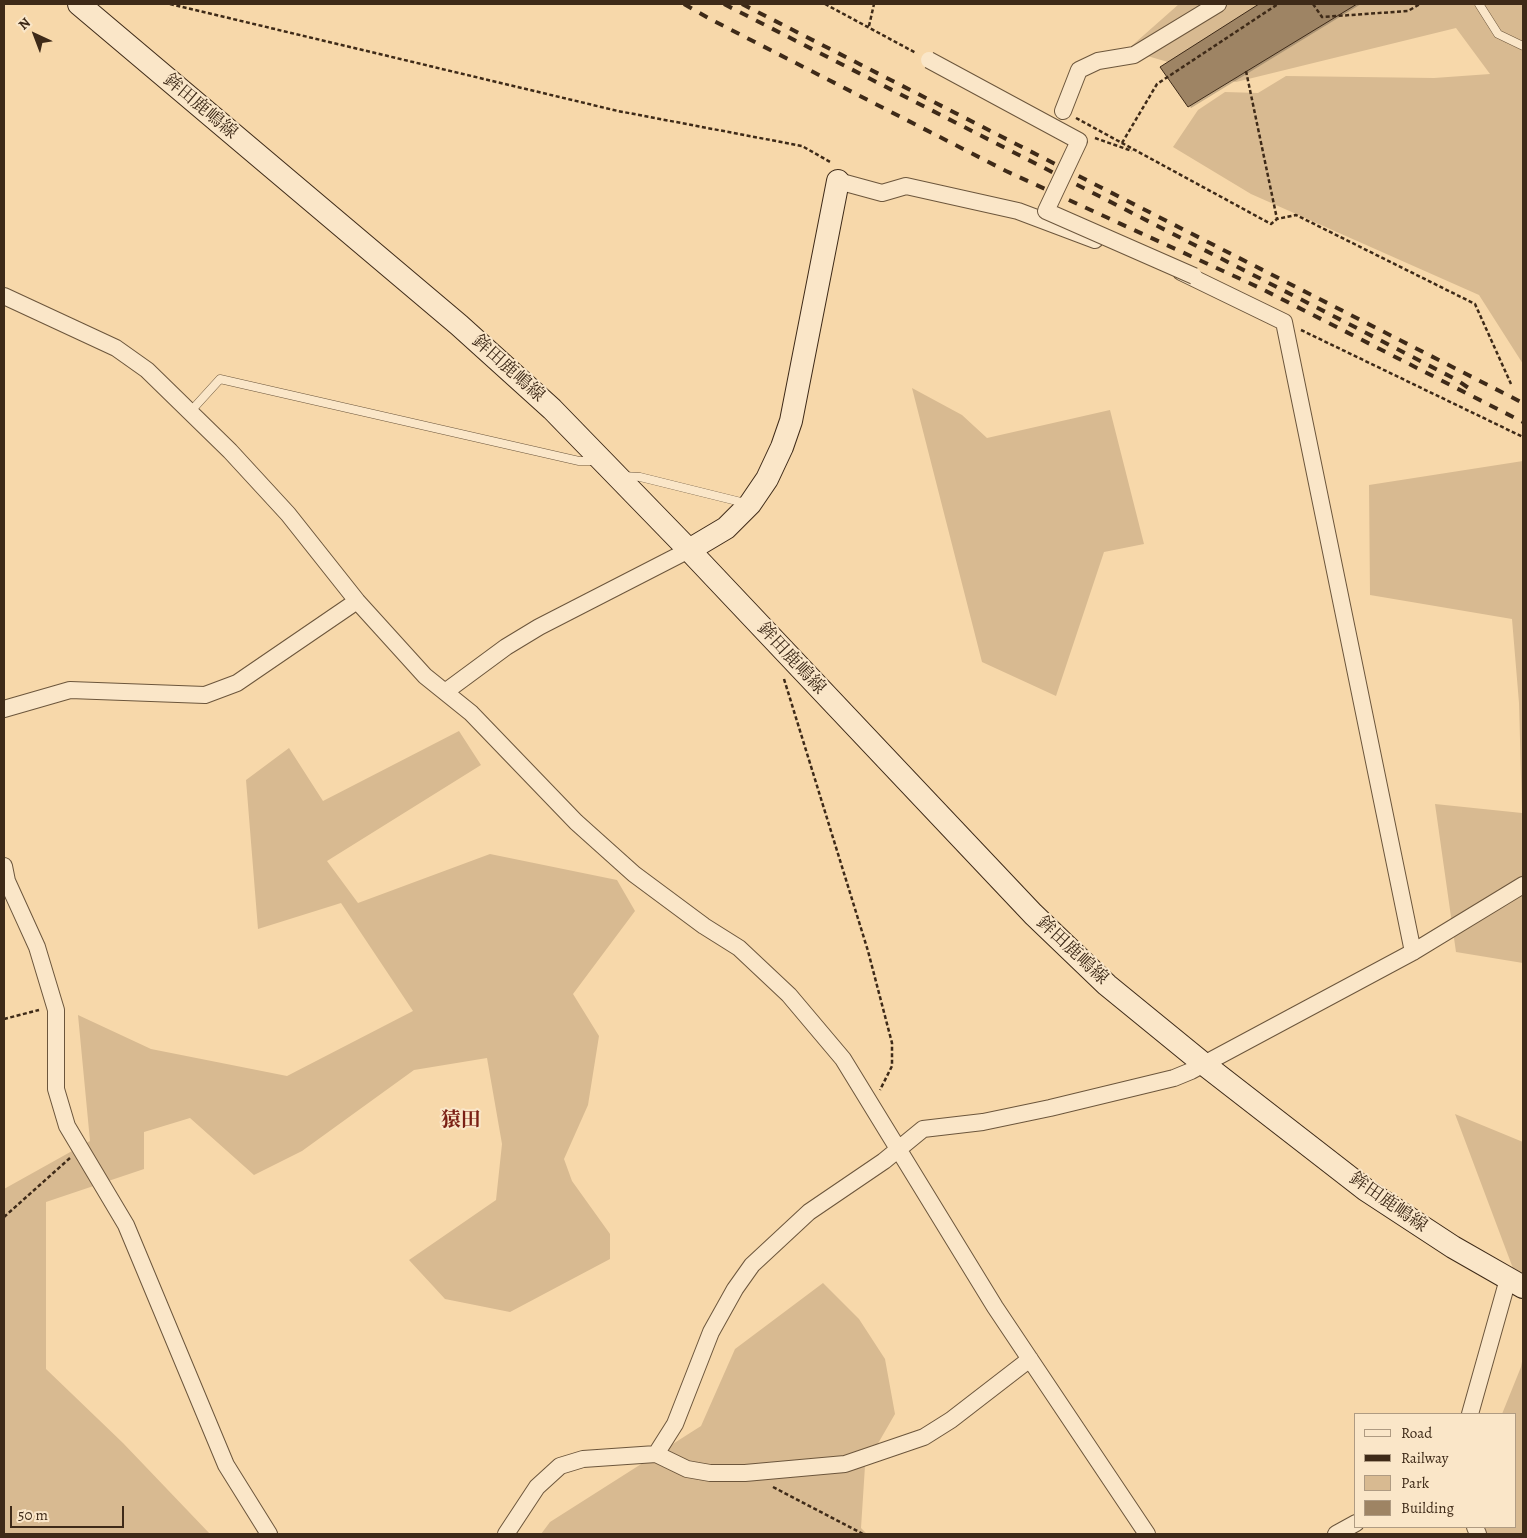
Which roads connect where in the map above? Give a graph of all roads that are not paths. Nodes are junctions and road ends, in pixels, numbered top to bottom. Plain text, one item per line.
1 (79, 4) edge
2 (1218, 4) edge
3 (1480, 4) edge
4 (1523, 46) edge
5 (929, 60) road end
6 (1063, 111) road end
7 (838, 180) joint
8 (1194, 276) junction
9 (4, 296) edge
10 (190, 412) junction
11 (602, 460) junction
12 (619, 476) junction
13 (750, 504) junction
14 (689, 550) junction
15 (357, 600) junction
16 (445, 692) junction
17 (4, 708) edge
18 (4, 866) edge
19 (1523, 885) edge
20 (1413, 952) junction
21 (1205, 1065) junction
22 (897, 1150) junction
23 (1515, 1283) edge
24 (1030, 1359) junction
25 (1470, 1413) edge
26 (656, 1454) junction
27 (1354, 1524) edge
28 (269, 1534) edge
29 (506, 1534) edge
30 (1147, 1534) edge
31 (1336, 1534) edge

1 - 11 main road, 鉾田鹿嶋線
2 - 6 street
3 - 4 lane
5 - 8 street, bridge
7 - 8 street
7 - 13 main road
8 - 20 street
9 - 10 street
10 - 11 lane
10 - 15 street
11 - 12 main road, 鉾田鹿嶋線
12 - 13 lane
12 - 14 main road, 鉾田鹿嶋線
13 - 14 main road
14 - 16 street
14 - 21 main road, 鉾田鹿嶋線
15 - 16 street
15 - 17 street
16 - 22 street
18 - 28 street
19 - 20 street
20 - 21 street
21 - 22 street
21 - 23 main road, 鉾田鹿嶋線
22 - 24 street
22 - 26 street
23 - 25 street
24 - 26 street
24 - 30 street
26 - 29 street
27 - 31 street

